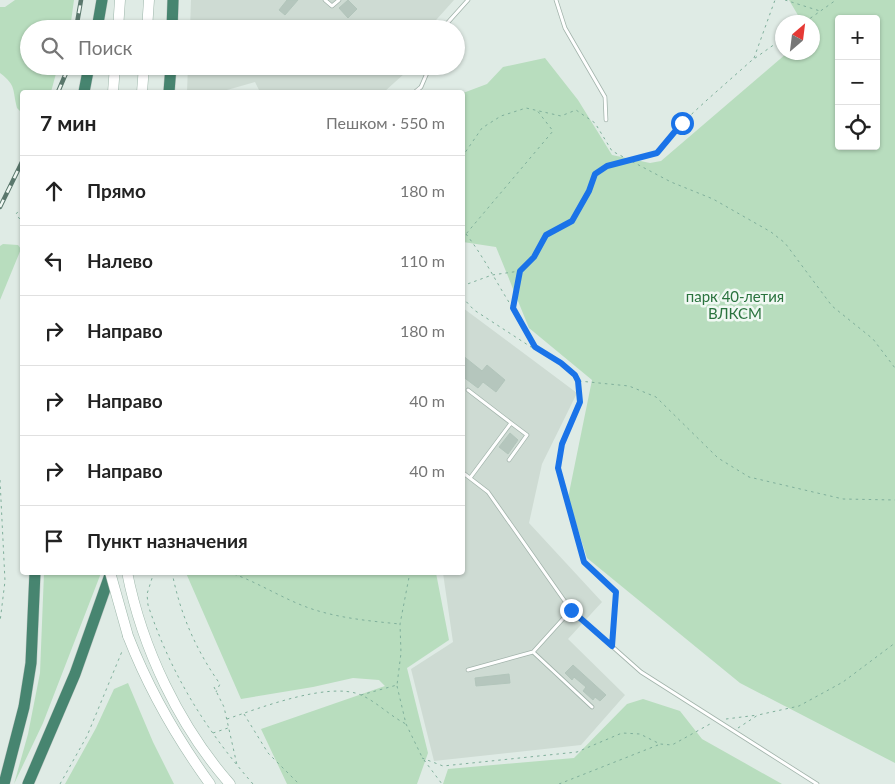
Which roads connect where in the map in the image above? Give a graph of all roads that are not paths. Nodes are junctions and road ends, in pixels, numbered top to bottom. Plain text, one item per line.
1 (102, 0) edge
2 (120, 0) edge
3 (149, 0) edge
4 (174, 0) edge
5 (326, 0) edge
6 (339, 0) edge
7 (468, 0) edge
8 (556, 0) edge
9 (99, 20) edge
10 (119, 20) edge
11 (148, 20) edge
12 (173, 20) edge
13 (450, 20) edge
14 (87, 75) edge
15 (114, 75) edge
16 (143, 75) edge
17 (170, 75) edge
18 (426, 75) edge
19 (84, 90) edge
20 (113, 90) edge
21 (142, 90) edge
22 (169, 90) edge
23 (417, 90) edge
24 (606, 120) road end
25 (468, 390) dead end
26 (511, 423) junction
27 (509, 460) dead end
28 (465, 474) edge
29 (470, 478) junction
30 (35, 575) edge
31 (109, 575) edge
32 (111, 575) edge
33 (128, 578) edge
34 (571, 610) junction
35 (533, 652) junction
36 (468, 670) dead end
37 (592, 707) dead end
38 (4, 784) edge
39 (28, 784) edge
40 (210, 784) edge
41 (230, 784) edge
42 (817, 784) edge

1 - 9 highway
2 - 10 main road
3 - 11 main road
4 - 12 highway
5 - 6 lane
7 - 13 lane
8 - 24 lane
14 - 19 highway
15 - 20 main road
16 - 21 main road
17 - 22 highway
18 - 23 lane
25 - 26 lane
26 - 27 lane
26 - 29 lane
28 - 29 lane
29 - 34 lane
30 - 38 highway
31 - 39 highway
32 - 40 main road, bridge
33 - 41 main road
34 - 35 lane
34 - 42 lane
35 - 36 lane
35 - 37 lane

